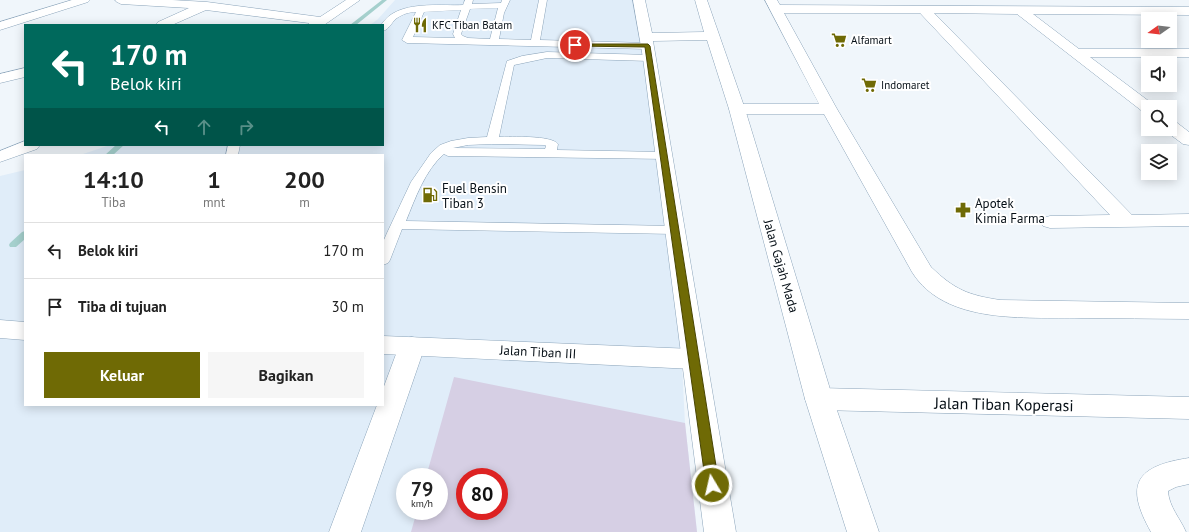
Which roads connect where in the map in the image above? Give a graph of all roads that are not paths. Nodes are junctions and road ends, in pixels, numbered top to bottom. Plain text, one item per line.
1 (84, 0) edge
2 (121, 0) edge
3 (218, 0) edge
4 (354, 0) edge
5 (543, 0) edge
6 (638, 0) edge
7 (701, 0) edge
8 (468, 3) edge
9 (504, 3) edge
10 (773, 5) edge
11 (207, 6) junction
12 (422, 8) junction
13 (923, 9) junction
14 (1021, 11) junction
15 (1189, 11) edge
16 (318, 23) edge
17 (164, 24) edge
18 (0, 26) edge
19 (384, 27) edge
20 (712, 36) junction
21 (467, 41) junction
22 (494, 42) junction
23 (535, 44) junction
24 (560, 44) junction
25 (648, 47) junction
26 (1078, 53) junction
27 (1189, 53) edge
28 (555, 55) junction
29 (24, 72) edge
30 (0, 79) edge
31 (1141, 102) edge
32 (737, 109) junction
33 (829, 109) junction
34 (1177, 131) edge
35 (492, 140) junction
36 (1189, 140) edge
37 (28, 146) edge
38 (438, 151) junction
39 (551, 153) junction
40 (0, 156) edge
41 (664, 156) junction
42 (1126, 220) junction
43 (1189, 220) edge
44 (1050, 222) dead end
45 (398, 225) junction
46 (675, 230) junction
47 (384, 258) edge
48 (1189, 311) edge
49 (0, 329) edge
50 (24, 330) edge
51 (384, 345) edge
52 (412, 346) junction
53 (693, 359) junction
54 (819, 399) junction
55 (1189, 408) edge
56 (1189, 471) edge
57 (345, 532) edge
58 (720, 532) edge
59 (864, 532) edge
60 (1170, 532) edge

1 - 18 main road
2 - 11 main road
3 - 11 main road
4 - 16 main road
5 - 23 lane
6 - 25 main road
7 - 20 main road, Jalan Gajah Mada
8 - 9 lane
8 - 12 lane
8 - 21 lane
9 - 22 lane
10 - 13 main road
10 - 33 main road
11 - 16 main road
11 - 17 main road
12 - 19 lane
12 - 21 lane
13 - 14 main road
13 - 42 main road
14 - 15 main road
14 - 26 main road
20 - 25 main road
20 - 32 main road, Jalan Gajah Mada
21 - 22 lane
22 - 23 lane
23 - 24 lane
24 - 25 lane
24 - 28 lane
25 - 28 lane
25 - 41 main road
26 - 27 main road
26 - 31 main road
28 - 35 lane
29 - 30 main road
32 - 33 main road
32 - 54 main road, Jalan Gajah Mada
33 - 48 main road
34 - 36 main road
35 - 38 lane
35 - 39 lane
37 - 40 main road
38 - 39 lane
38 - 45 lane
39 - 41 lane
41 - 46 main road
42 - 43 main road
42 - 44 main road
45 - 46 lane
45 - 47 lane
46 - 53 main road
49 - 50 main road
51 - 52 main road, Jalan Tiban III
52 - 53 main road, Jalan Tiban III
52 - 57 main road
53 - 58 main road
54 - 55 main road, Jalan Tiban Koperasi
54 - 59 main road, Jalan Gajah Mada
56 - 60 main road

